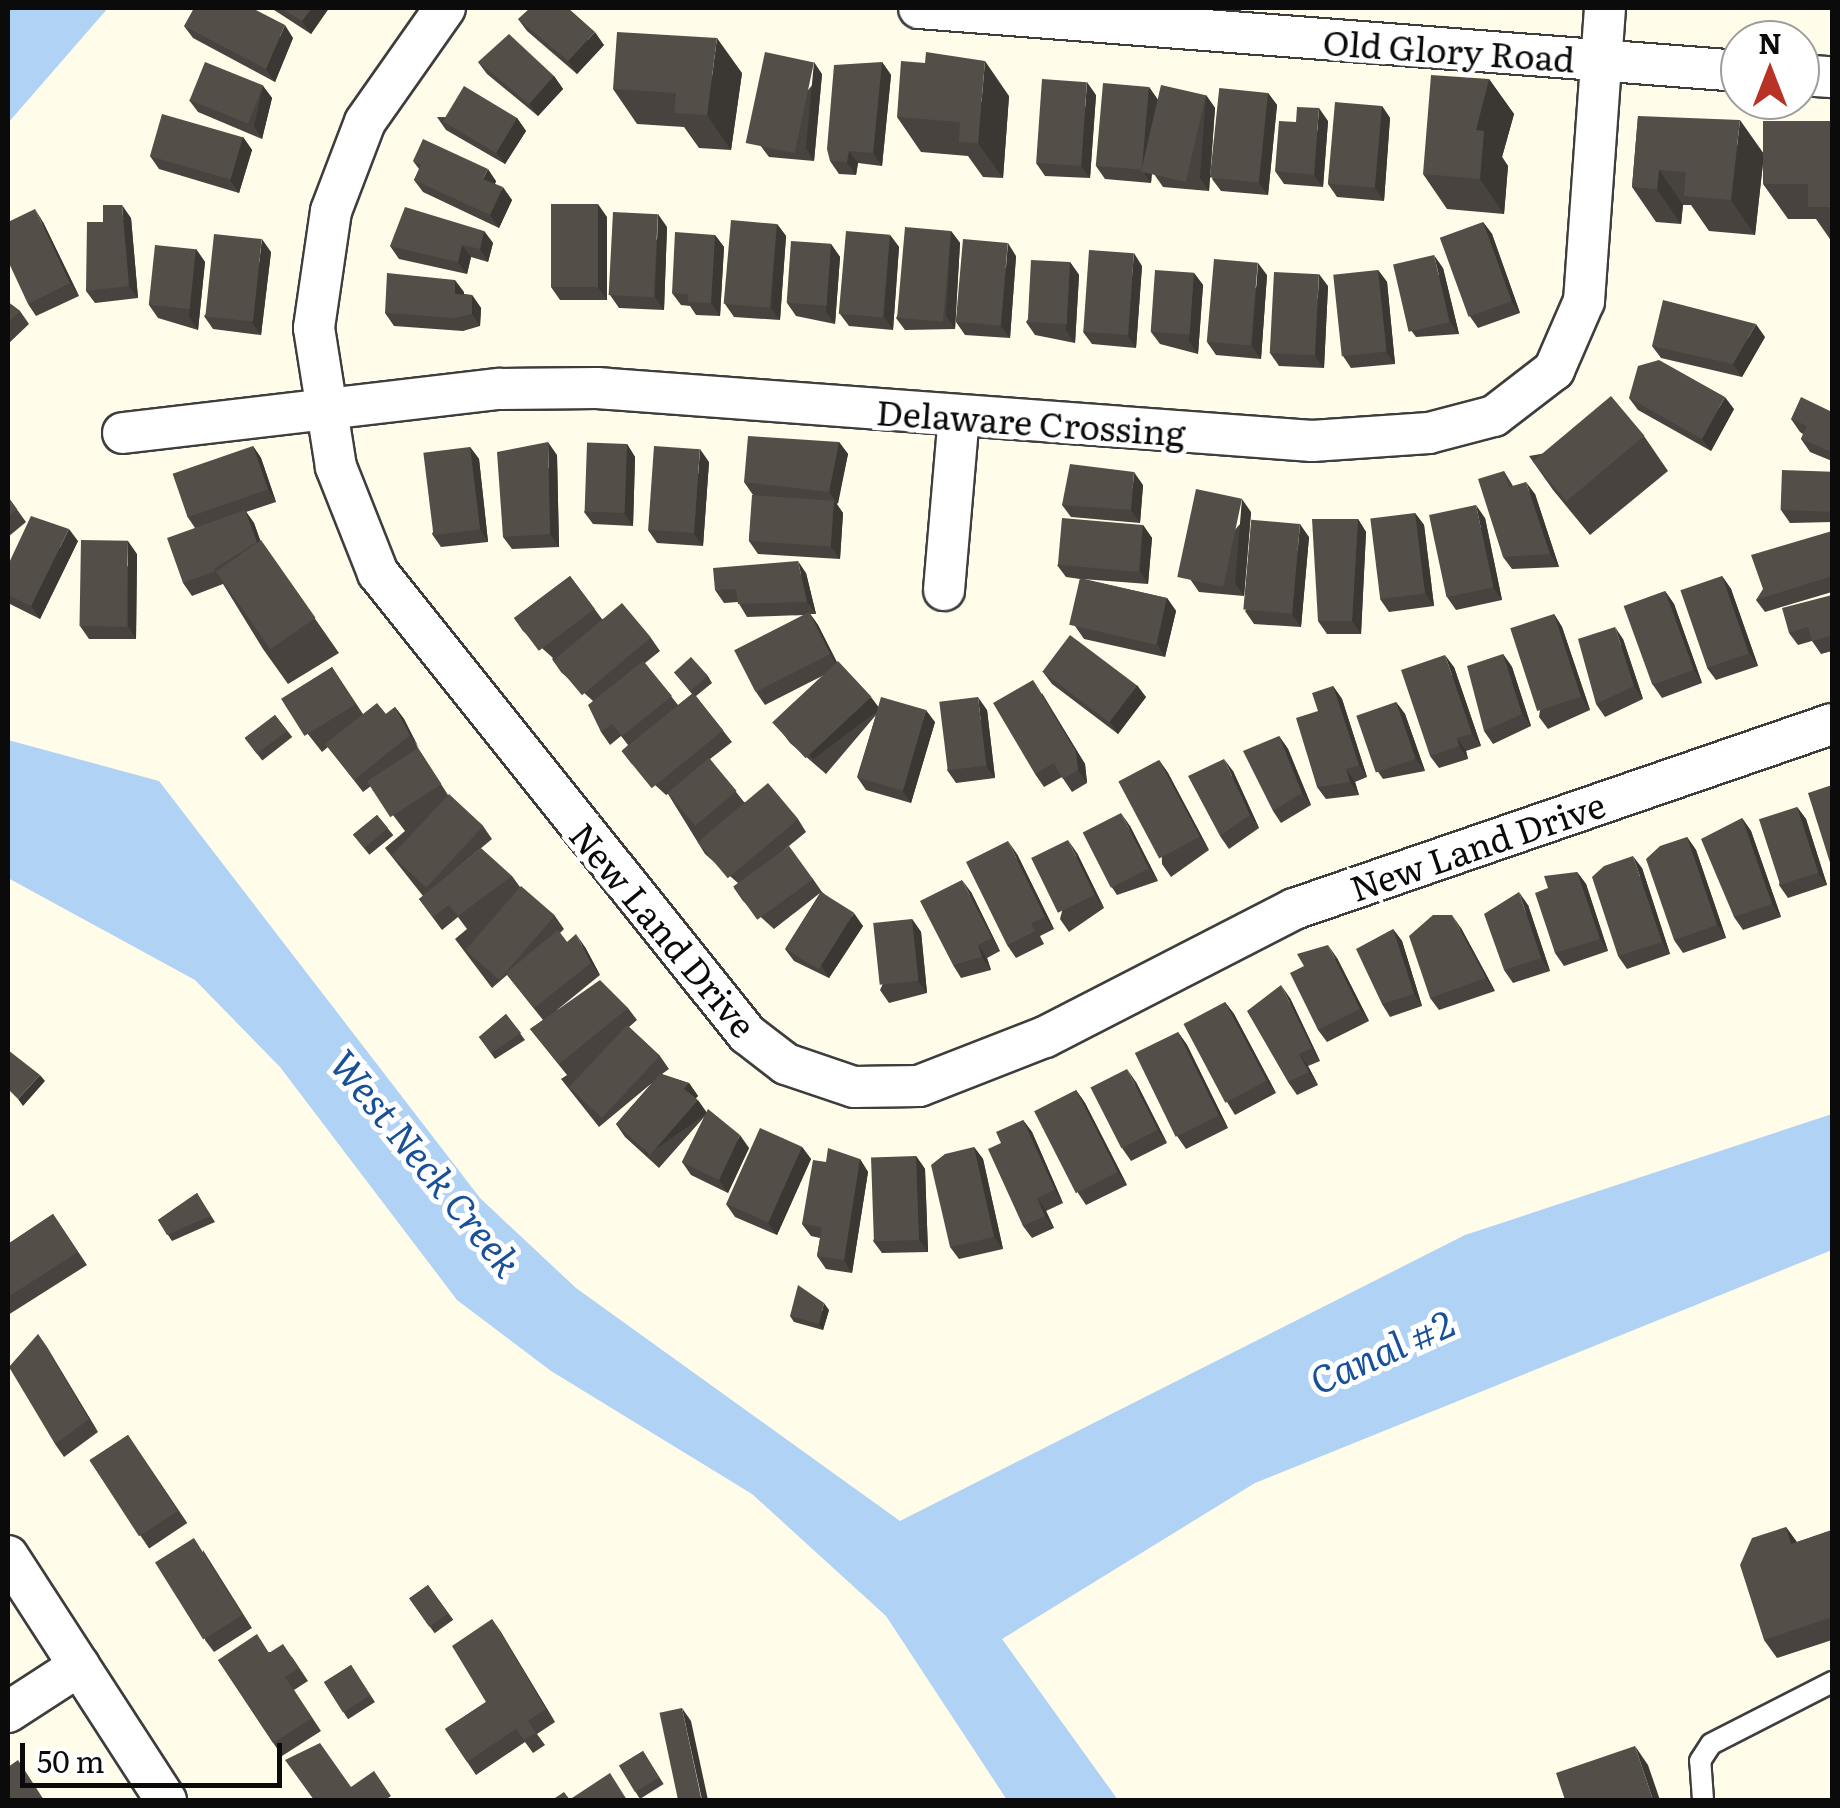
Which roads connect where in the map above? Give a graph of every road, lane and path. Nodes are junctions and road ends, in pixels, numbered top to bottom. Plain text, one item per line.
1 (444, 8) edge
2 (919, 8) edge
3 (1605, 8) edge
4 (1601, 60) junction
5 (1720, 69) edge
6 (322, 410) junction
7 (959, 416) junction
8 (123, 433) dead end
9 (944, 590) dead end
10 (1832, 724) edge
11 (8, 1556) edge
12 (79, 1666) junction
13 (1832, 1682) edge
14 (8, 1712) edge
15 (166, 1800) edge
16 (1703, 1800) edge

1 - 6 street, New Land Drive
2 - 4 street, Old Glory Road
3 - 4 street, Delaware Crossing
4 - 5 street, Old Glory Road
4 - 7 street, Delaware Crossing
6 - 7 street, Delaware Crossing
6 - 8 street, Delaware Crossing
6 - 10 street, New Land Drive
7 - 9 street
11 - 12 street
12 - 14 street
12 - 15 street
13 - 16 lane

